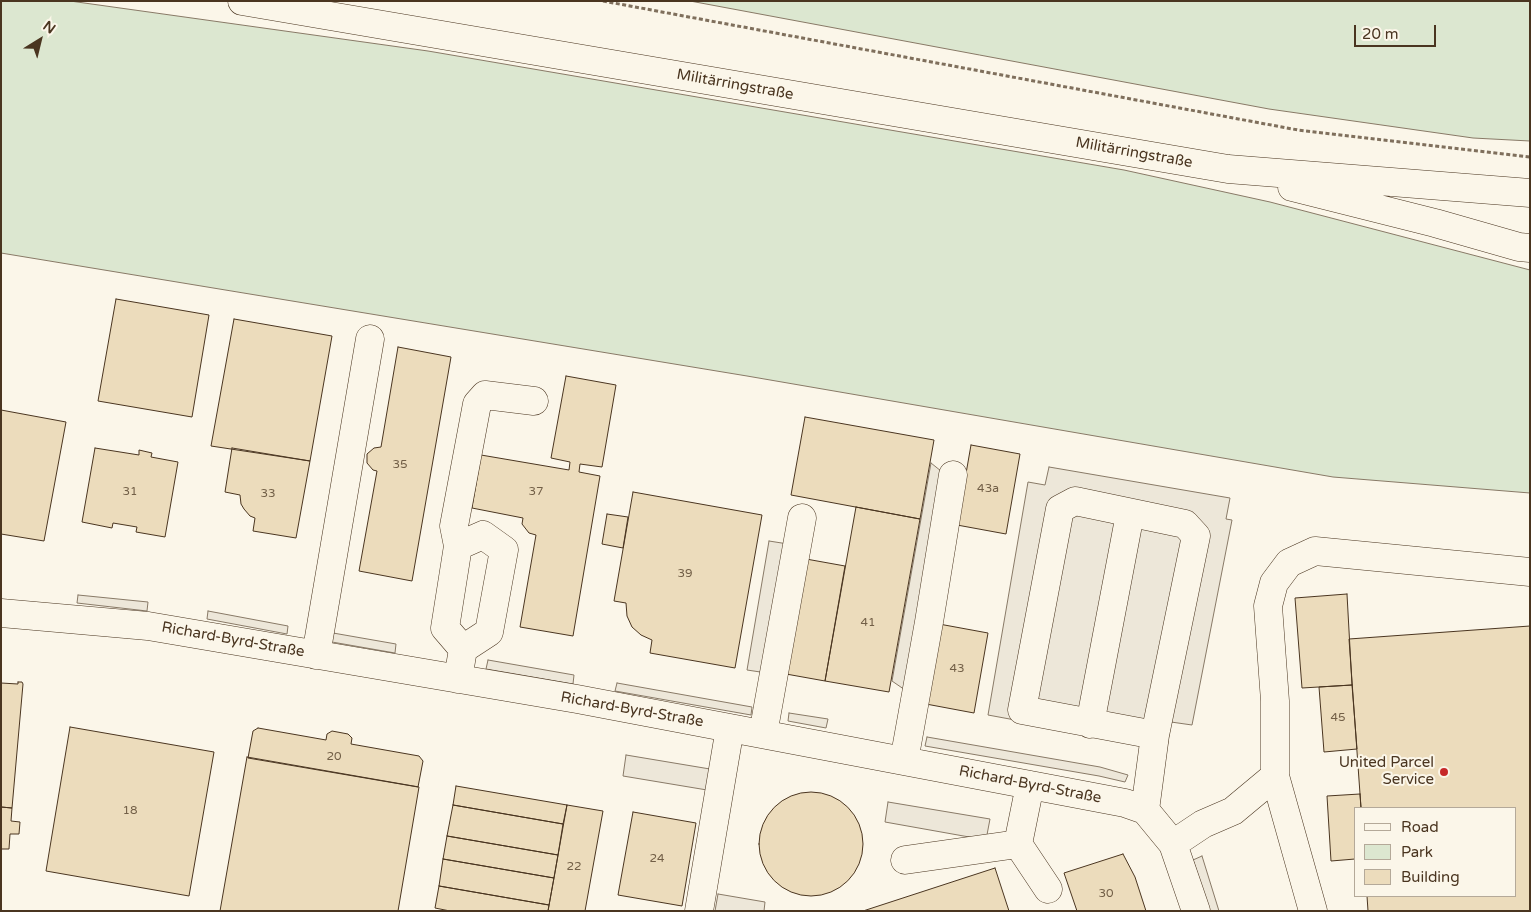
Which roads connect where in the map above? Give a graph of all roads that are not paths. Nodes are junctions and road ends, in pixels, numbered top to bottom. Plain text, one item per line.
1 (242, 1) edge
2 (1228, 169) junction
3 (1530, 193) edge
4 (1530, 248) edge
5 (370, 339) dead end
6 (534, 401) dead end
7 (953, 475) dead end
8 (1130, 514) junction
9 (802, 518) dead end
10 (458, 546) junction
11 (1530, 572) edge
12 (1, 613) edge
13 (463, 649) junction
14 (316, 655) junction
15 (458, 679) junction
16 (1090, 724) junction
17 (730, 728) junction
18 (763, 734) junction
19 (1155, 736) junction
20 (904, 761) junction
21 (1274, 776) junction
22 (1030, 785) junction
23 (1145, 810) junction
24 (1018, 844) junction
25 (1173, 844) junction
26 (905, 860) dead end
27 (1048, 889) dead end
28 (698, 911) edge
29 (1196, 911) edge
30 (1313, 911) edge

1 - 2 main road, Militärringstraße
2 - 3 main road, Militärringstraße
2 - 4 main road, Militärringstraße
5 - 14 main road
6 - 10 main road
7 - 20 main road
8 - 16 main road
8 - 16 main road
8 - 19 main road
9 - 18 main road
10 - 13 main road
10 - 13 main road
11 - 21 main road
12 - 14 main road, Richard-Byrd-Straße
13 - 15 main road
14 - 15 main road, Richard-Byrd-Straße
15 - 17 main road, Richard-Byrd-Straße
16 - 19 main road
17 - 18 main road, Richard-Byrd-Straße
17 - 28 main road
18 - 20 main road, Richard-Byrd-Straße
19 - 23 main road
20 - 22 main road, Richard-Byrd-Straße
21 - 25 main road
21 - 30 main road
22 - 23 main road, Richard-Byrd-Straße
22 - 24 main road
23 - 25 main road
24 - 26 main road
24 - 27 main road
25 - 29 main road

